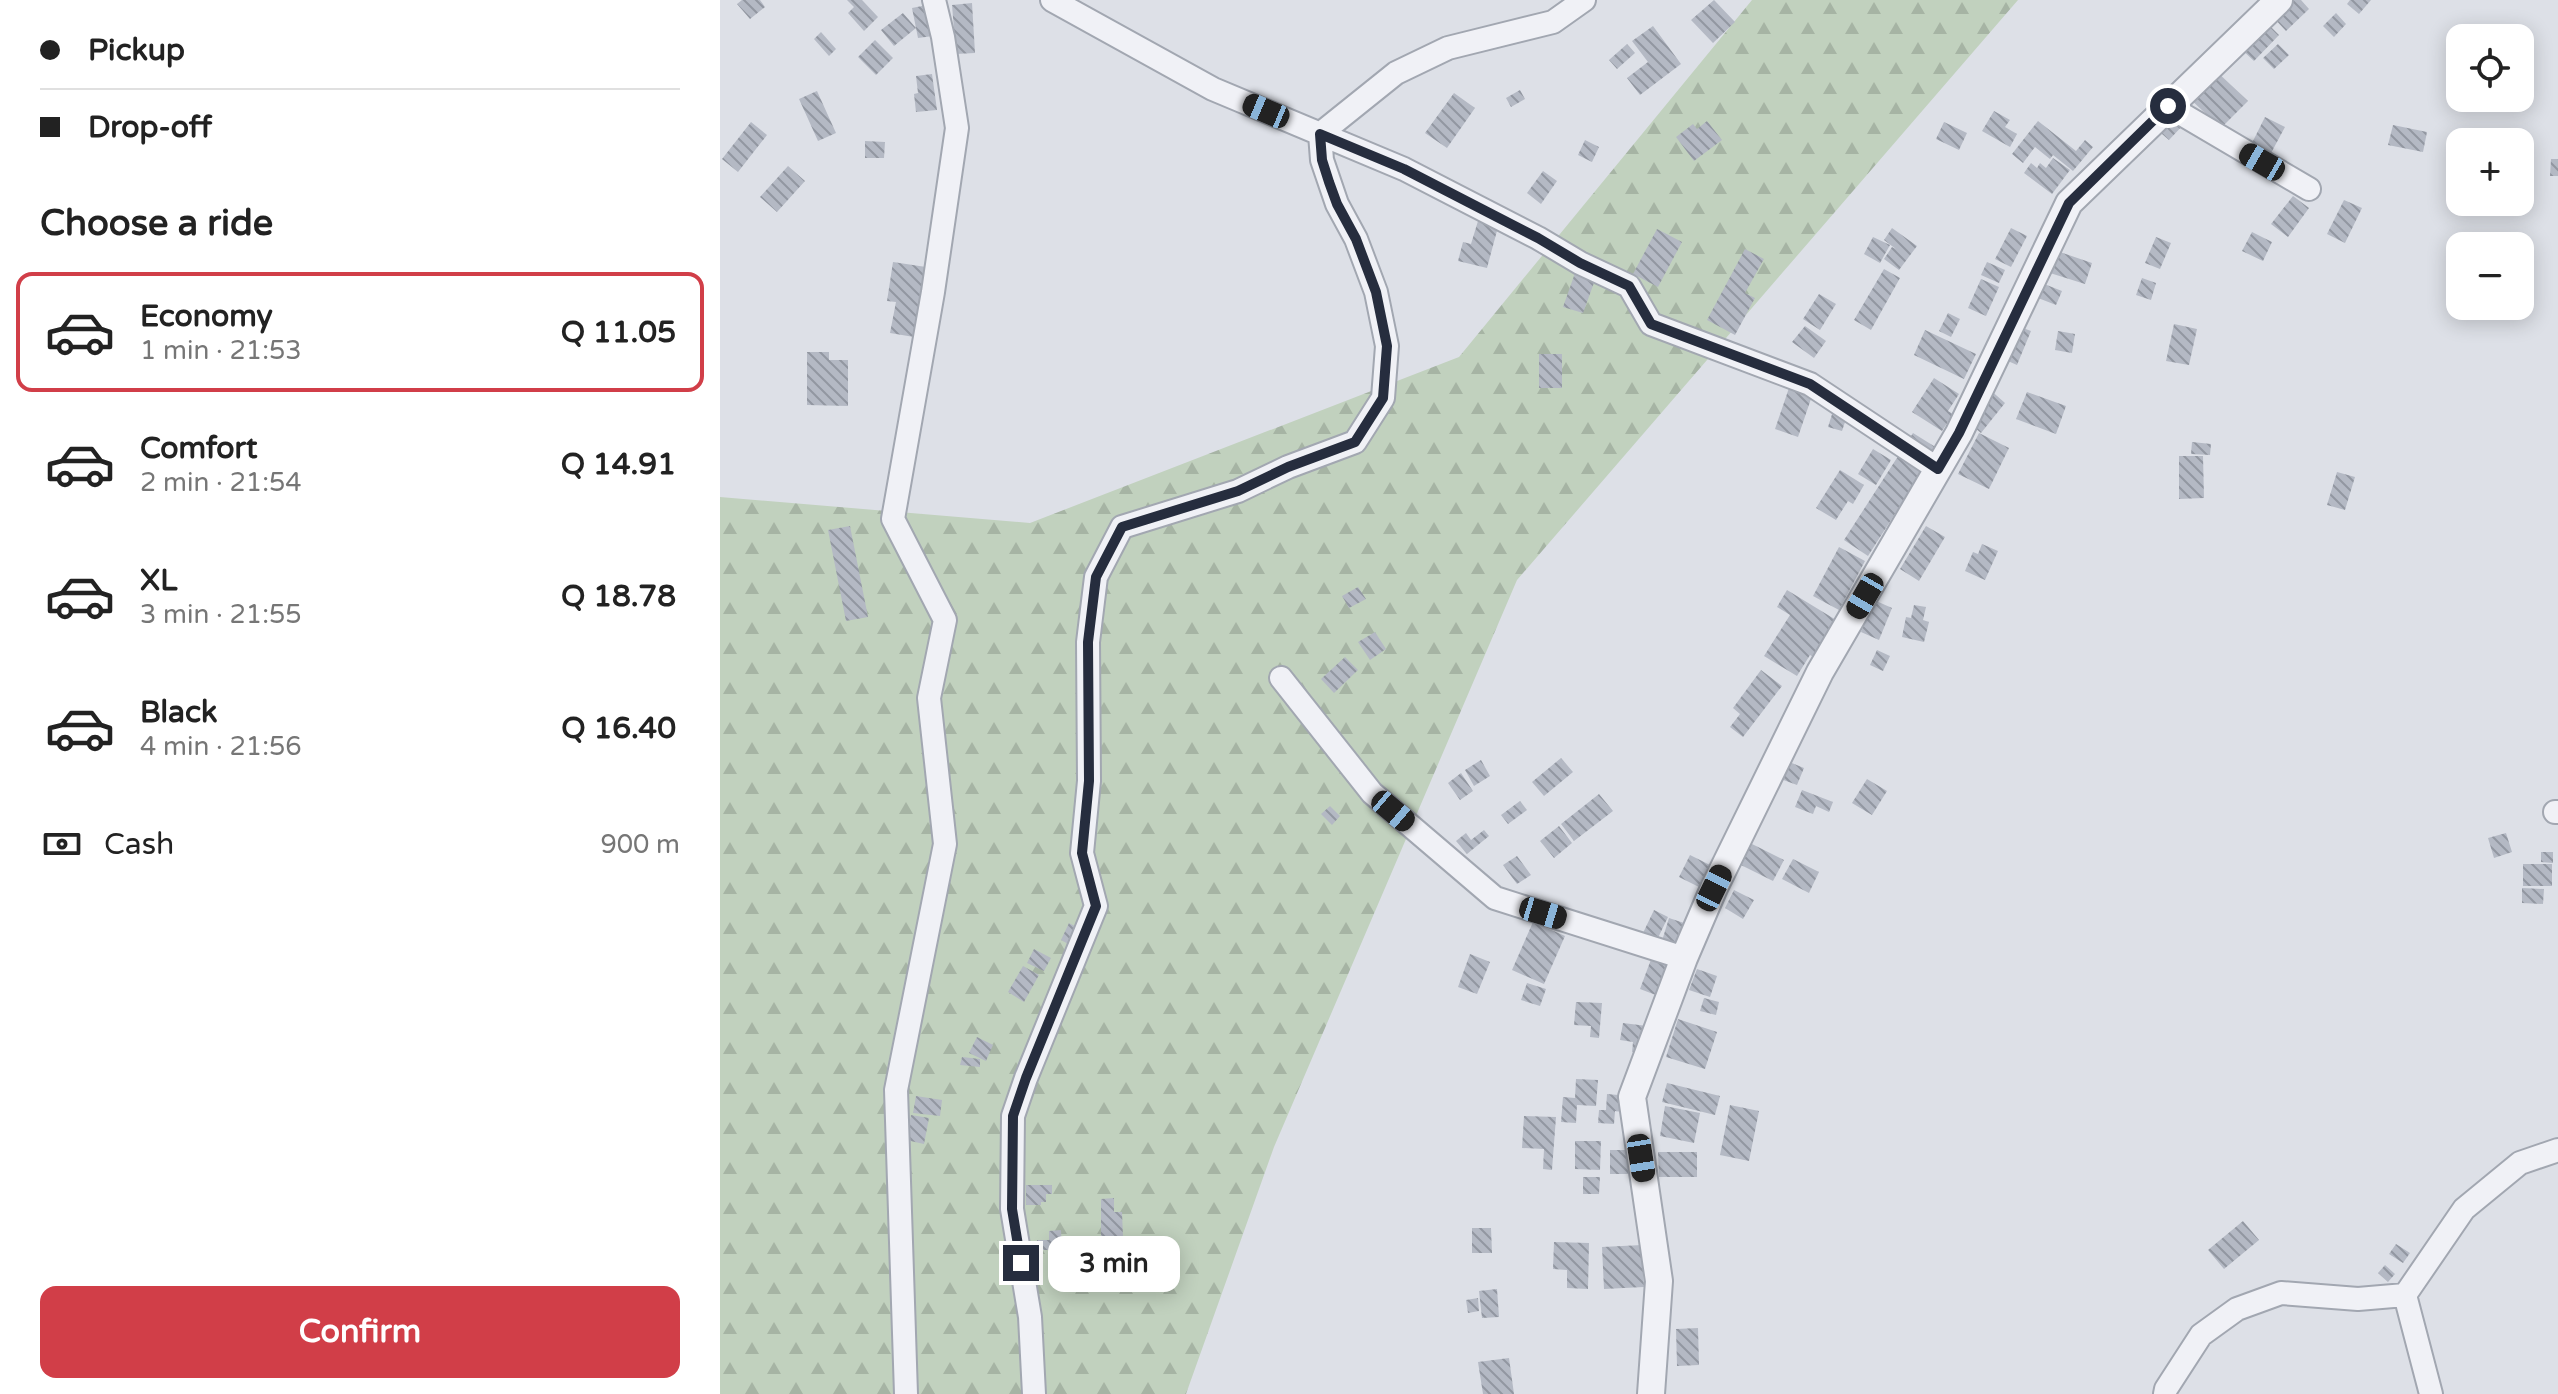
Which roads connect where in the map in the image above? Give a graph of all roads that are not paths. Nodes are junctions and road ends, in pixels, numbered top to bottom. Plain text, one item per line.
1 (934, 0) edge
2 (1052, 0) edge
3 (1584, 0) edge
4 (2279, 0) edge
5 (2168, 106) junction
6 (1320, 134) junction
7 (2309, 189) dead end
8 (1938, 469) junction
9 (1281, 678) dead end
10 (1684, 958) junction
11 (2558, 1150) edge
12 (2405, 1295) junction
13 (906, 1394) edge
14 (1034, 1394) edge
15 (1651, 1394) edge
16 (2165, 1394) edge
17 (2431, 1394) edge

1 - 13 street
2 - 6 street
3 - 6 street
4 - 5 street
5 - 7 street
5 - 8 street
6 - 8 street
6 - 14 street
8 - 10 street
9 - 10 street
10 - 15 street
11 - 12 street
12 - 16 street
12 - 17 street

